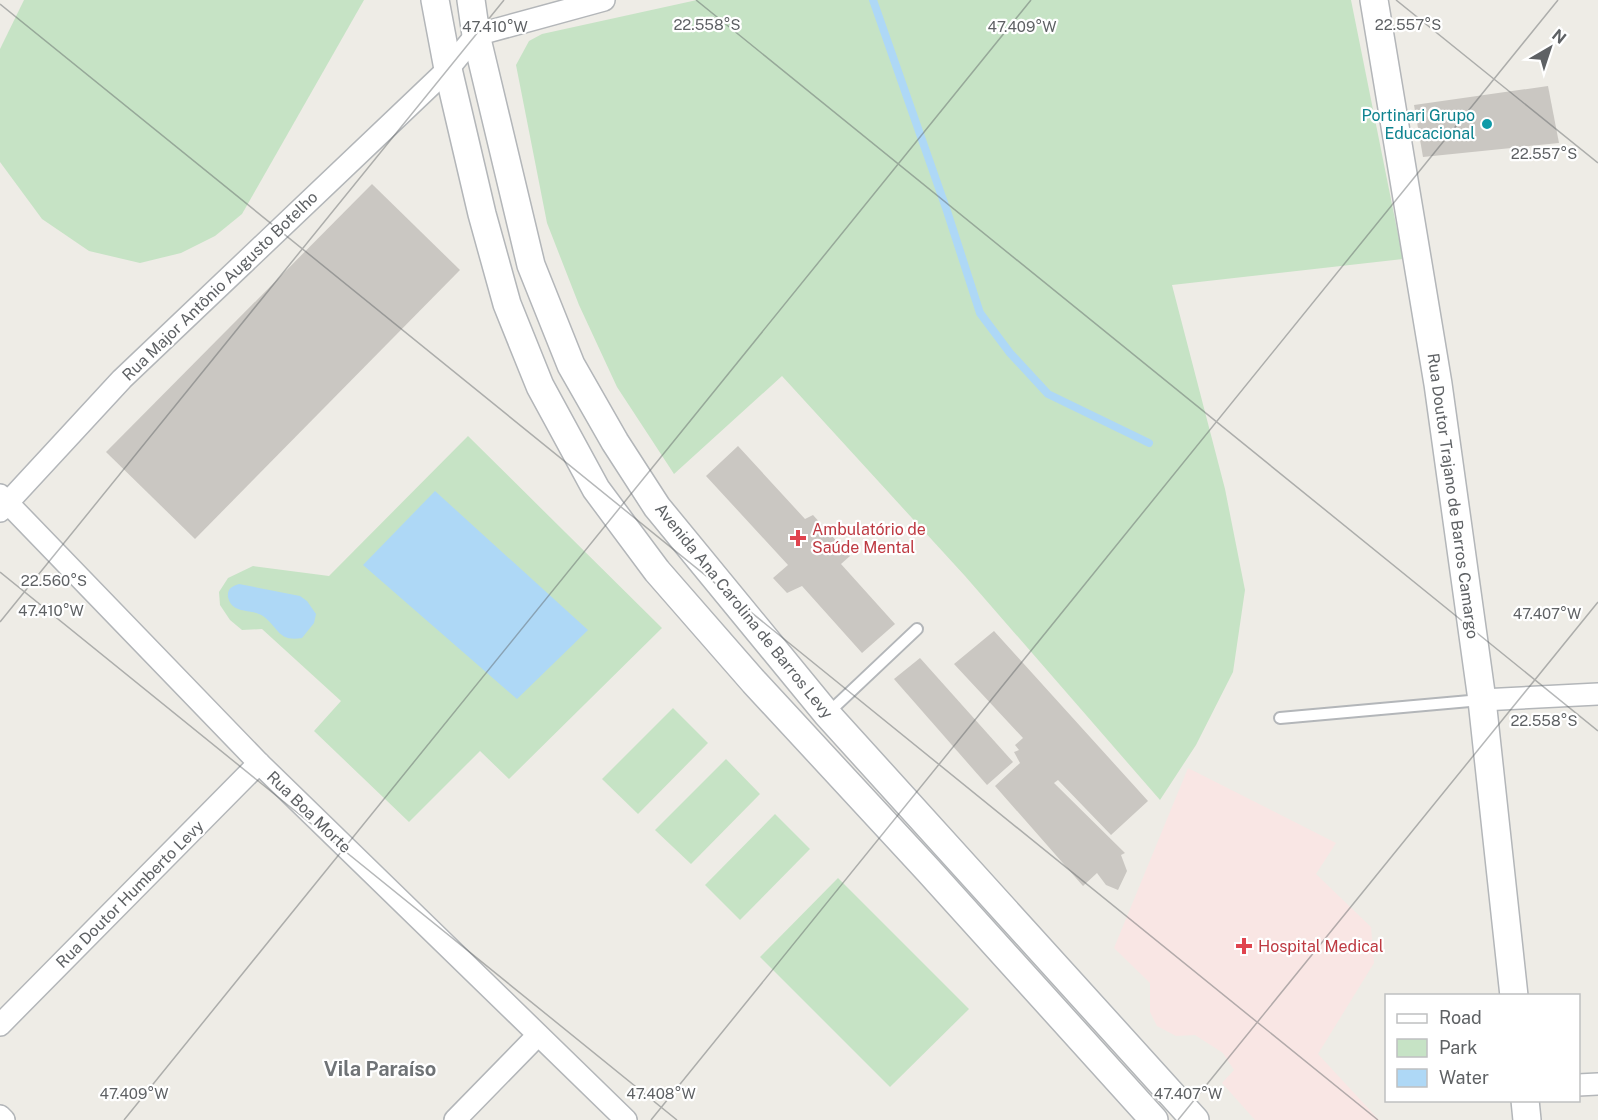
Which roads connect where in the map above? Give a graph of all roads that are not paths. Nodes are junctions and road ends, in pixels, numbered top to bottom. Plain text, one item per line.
1 (435, 0) edge
2 (471, 0) edge
3 (604, 0) edge
4 (1374, 0) edge
5 (476, 35) junction
6 (448, 69) junction
7 (3, 503) edge
8 (917, 629) dead end
9 (1598, 694) edge
10 (1482, 700) junction
11 (827, 714) junction
12 (1280, 718) dead end
13 (259, 764) junction
14 (1514, 994) edge
15 (0, 1025) edge
16 (538, 1035) junction
17 (1598, 1084) edge
18 (1580, 1085) edge
19 (1525, 1102) edge
20 (0, 1116) edge
21 (4, 1120) edge
22 (454, 1120) edge
23 (626, 1120) edge
24 (1155, 1120) edge
25 (1195, 1120) edge
26 (1527, 1120) edge

1 - 6 street, Avenida Ana Carolina de Barros Levy
2 - 5 street, Avenida Ana Carolina de Barros Levy
3 - 5 street
4 - 10 street, Rua Doutor Trajano de Barros Camargo
5 - 6 street, Rua Major Antônio Augusto Botelho
5 - 11 street, Avenida Ana Carolina de Barros Levy
6 - 7 street, Rua Major Antônio Augusto Botelho
6 - 24 street, Avenida Ana Carolina de Barros Levy
7 - 13 street, Rua Boa Morte
8 - 11 lane
9 - 10 street
10 - 12 lane
10 - 14 street, Rua Doutor Trajano de Barros Camargo
11 - 25 street, Avenida Ana Carolina de Barros Levy
13 - 15 street, Rua Doutor Humberto Levy
13 - 16 street, Rua Boa Morte
16 - 22 street
16 - 23 street, Rua Boa Morte
17 - 18 street
19 - 26 street
20 - 21 street

